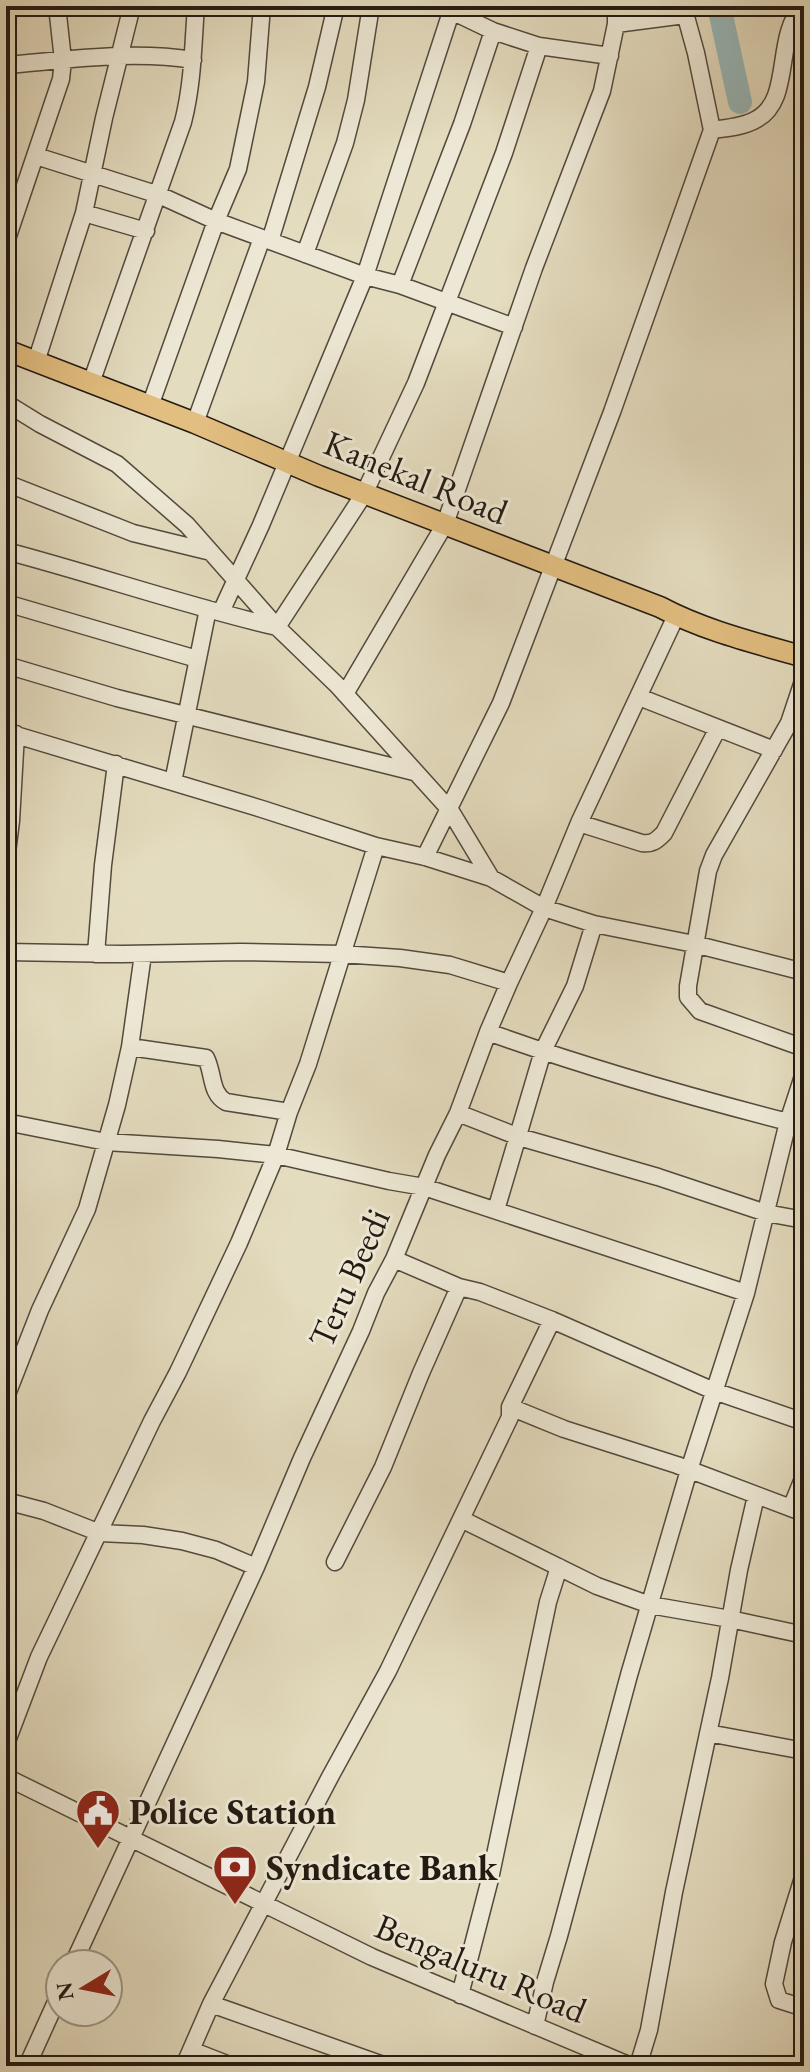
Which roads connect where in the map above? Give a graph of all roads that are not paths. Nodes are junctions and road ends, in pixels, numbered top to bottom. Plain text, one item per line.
1 (132, 6) edge
2 (196, 6) edge
3 (262, 6) edge
4 (336, 6) edge
5 (371, 6) edge
6 (616, 6) edge
7 (803, 6) edge
8 (54, 8) edge
9 (449, 8) edge
10 (684, 10) edge
11 (616, 24) junction
12 (493, 31) junction
13 (539, 46) junction
14 (120, 56) junction
15 (610, 56) junction
16 (63, 60) junction
17 (193, 60) junction
18 (6, 65) edge
19 (712, 130) junction
20 (36, 156) junction
21 (93, 173) junction
22 (159, 195) junction
23 (84, 213) junction
24 (216, 221) junction
25 (146, 231) junction
26 (266, 239) junction
27 (6, 242) edge
28 (305, 254) junction
29 (365, 276) junction
30 (400, 285) junction
31 (446, 302) junction
32 (514, 327) junction
33 (6, 350) edge
34 (36, 362) junction
35 (91, 383) junction
36 (6, 403) edge
37 (150, 406) junction
38 (195, 423) junction
39 (287, 462) junction
40 (6, 483) edge
41 (364, 494) junction
42 (445, 524) junction
43 (6, 551) edge
44 (211, 552) junction
45 (553, 567) junction
46 (236, 579) junction
47 (6, 603) edge
48 (215, 610) junction
49 (676, 616) junction
50 (277, 627) junction
51 (804, 657) edge
52 (197, 659) junction
53 (6, 665) edge
54 (804, 678) edge
55 (345, 694) junction
56 (639, 697) junction
57 (186, 714) junction
58 (799, 715) edge
59 (718, 728) junction
60 (11, 733) edge
61 (774, 750) junction
62 (116, 764) junction
63 (415, 772) junction
64 (173, 782) junction
65 (450, 810) junction
66 (579, 823) junction
67 (376, 846) junction
68 (425, 857) junction
69 (6, 860) edge
70 (491, 878) junction
71 (544, 908) junction
72 (594, 924) junction
73 (694, 944) junction
74 (6, 952) edge
75 (96, 954) junction
76 (143, 954) junction
77 (341, 954) junction
78 (804, 972) edge
79 (509, 983) junction
80 (488, 1032) junction
81 (130, 1047) junction
82 (804, 1048) edge
83 (543, 1051) junction
84 (804, 1073) edge
85 (289, 1112) junction
86 (458, 1113) junction
87 (6, 1122) edge
88 (788, 1122) junction
89 (519, 1137) junction
90 (106, 1142) junction
91 (276, 1155) junction
92 (424, 1187) junction
93 (496, 1210) junction
94 (766, 1213) junction
95 (804, 1220) edge
96 (394, 1259) junction
97 (459, 1287) junction
98 (746, 1293) junction
99 (552, 1320) junction
100 (714, 1391) junction
101 (6, 1397) edge
102 (510, 1407) junction
103 (804, 1422) edge
104 (689, 1470) junction
105 (804, 1476) edge
106 (756, 1496) junction
107 (6, 1501) edge
108 (798, 1510) edge
109 (461, 1519) junction
110 (100, 1533) junction
111 (335, 1562) dead end
112 (256, 1567) junction
113 (559, 1567) junction
114 (650, 1605) junction
115 (730, 1619) junction
116 (804, 1635) edge
117 (708, 1733) junction
118 (6, 1744) edge
119 (804, 1751) edge
120 (6, 1777) edge
121 (130, 1839) junction
122 (804, 1874) edge
123 (264, 1903) junction
124 (80, 1948) edge
125 (460, 1995) junction
126 (211, 2004) junction
127 (804, 2008) edge
128 (535, 2026) junction
129 (44, 2028) edge
130 (191, 2050) junction
131 (338, 2058) edge
132 (27, 2066) edge
133 (184, 2066) edge
134 (232, 2066) edge
135 (386, 2066) edge
136 (630, 2066) edge

1 - 14 street
2 - 17 street
3 - 24 street
4 - 26 street
5 - 28 street
6 - 11 street
7 - 19 street
8 - 16 street
9 - 12 street
9 - 29 street
10 - 11 street
10 - 19 street
11 - 15 street
12 - 13 street
12 - 30 street
13 - 15 street
13 - 31 street
14 - 16 street
14 - 17 street
14 - 21 street
15 - 32 street
16 - 18 street
16 - 20 street
17 - 22 street
19 - 45 street
20 - 21 street
20 - 27 street
21 - 22 street
21 - 23 street
22 - 24 street
22 - 25 street
23 - 25 street
23 - 34 street
24 - 26 street
24 - 37 street
25 - 35 street
26 - 28 street
26 - 38 street
28 - 29 street
29 - 30 street
29 - 39 street
30 - 31 street
31 - 32 street
31 - 41 street
32 - 42 street
33 - 34 main road, Kanekal Road
34 - 35 main road, Kanekal Road
35 - 37 main road, Kanekal Road
36 - 44 street
37 - 38 main road, Kanekal Road
38 - 39 main road, Kanekal Road
39 - 41 main road, Kanekal Road
39 - 46 street
40 - 44 street
41 - 42 main road, Kanekal Road
41 - 50 street
42 - 45 main road, Kanekal Road
42 - 55 street
43 - 48 street
44 - 46 street
45 - 49 main road, Kanekal Road
45 - 65 street
46 - 48 street
46 - 50 street
47 - 52 street
48 - 50 street
48 - 52 street
49 - 51 main road, Kanekal Road
49 - 56 street, Teru Beedi
50 - 55 street
52 - 57 street
53 - 57 street
54 - 58 street
55 - 63 street
56 - 59 street
56 - 66 street, Teru Beedi
57 - 63 street
57 - 64 street
58 - 61 street
59 - 61 street
59 - 66 street
60 - 62 street
60 - 69 street
61 - 73 street
62 - 64 street
62 - 75 street
63 - 65 street
64 - 67 street
65 - 68 street
65 - 70 street
66 - 71 street, Teru Beedi
67 - 68 street
67 - 77 street
68 - 70 street
70 - 71 street
71 - 72 street
71 - 79 street, Teru Beedi
72 - 73 street
72 - 83 street
73 - 78 street
73 - 82 street
74 - 75 street
75 - 76 street
76 - 77 street
76 - 81 street
77 - 79 street
77 - 85 street
79 - 80 street, Teru Beedi
80 - 83 street
80 - 86 street, Teru Beedi
81 - 85 street
81 - 90 street
83 - 88 street
83 - 89 street
84 - 88 street
85 - 91 street
86 - 89 street
86 - 92 street, Teru Beedi
87 - 90 street
88 - 94 street
89 - 93 street
89 - 94 street
90 - 91 street
90 - 101 street
91 - 92 street
91 - 110 street
92 - 93 street
92 - 96 street, Teru Beedi
93 - 98 street
94 - 95 street
94 - 98 street
96 - 97 street
96 - 112 street, Teru Beedi
97 - 99 street
97 - 111 street
98 - 100 street
99 - 100 street
99 - 102 street
100 - 103 street
100 - 104 street
102 - 104 street
102 - 109 street
104 - 106 street
104 - 114 street
105 - 108 street
106 - 108 street
106 - 115 street
107 - 110 street
109 - 113 street
109 - 123 street
110 - 112 street
110 - 118 street
112 - 121 street, Teru Beedi
113 - 114 street
113 - 125 street
114 - 115 street
114 - 128 street
115 - 116 street
115 - 117 street
117 - 119 street
117 - 136 street
120 - 121 street, Bengaluru Road
121 - 123 street, Bengaluru Road
121 - 124 street, Teru Beedi
122 - 127 street
123 - 125 street, Bengaluru Road
123 - 126 street
125 - 128 street, Bengaluru Road
126 - 130 street
126 - 131 street
128 - 136 street, Bengaluru Road
129 - 132 street
130 - 133 street
130 - 134 street
131 - 135 street

